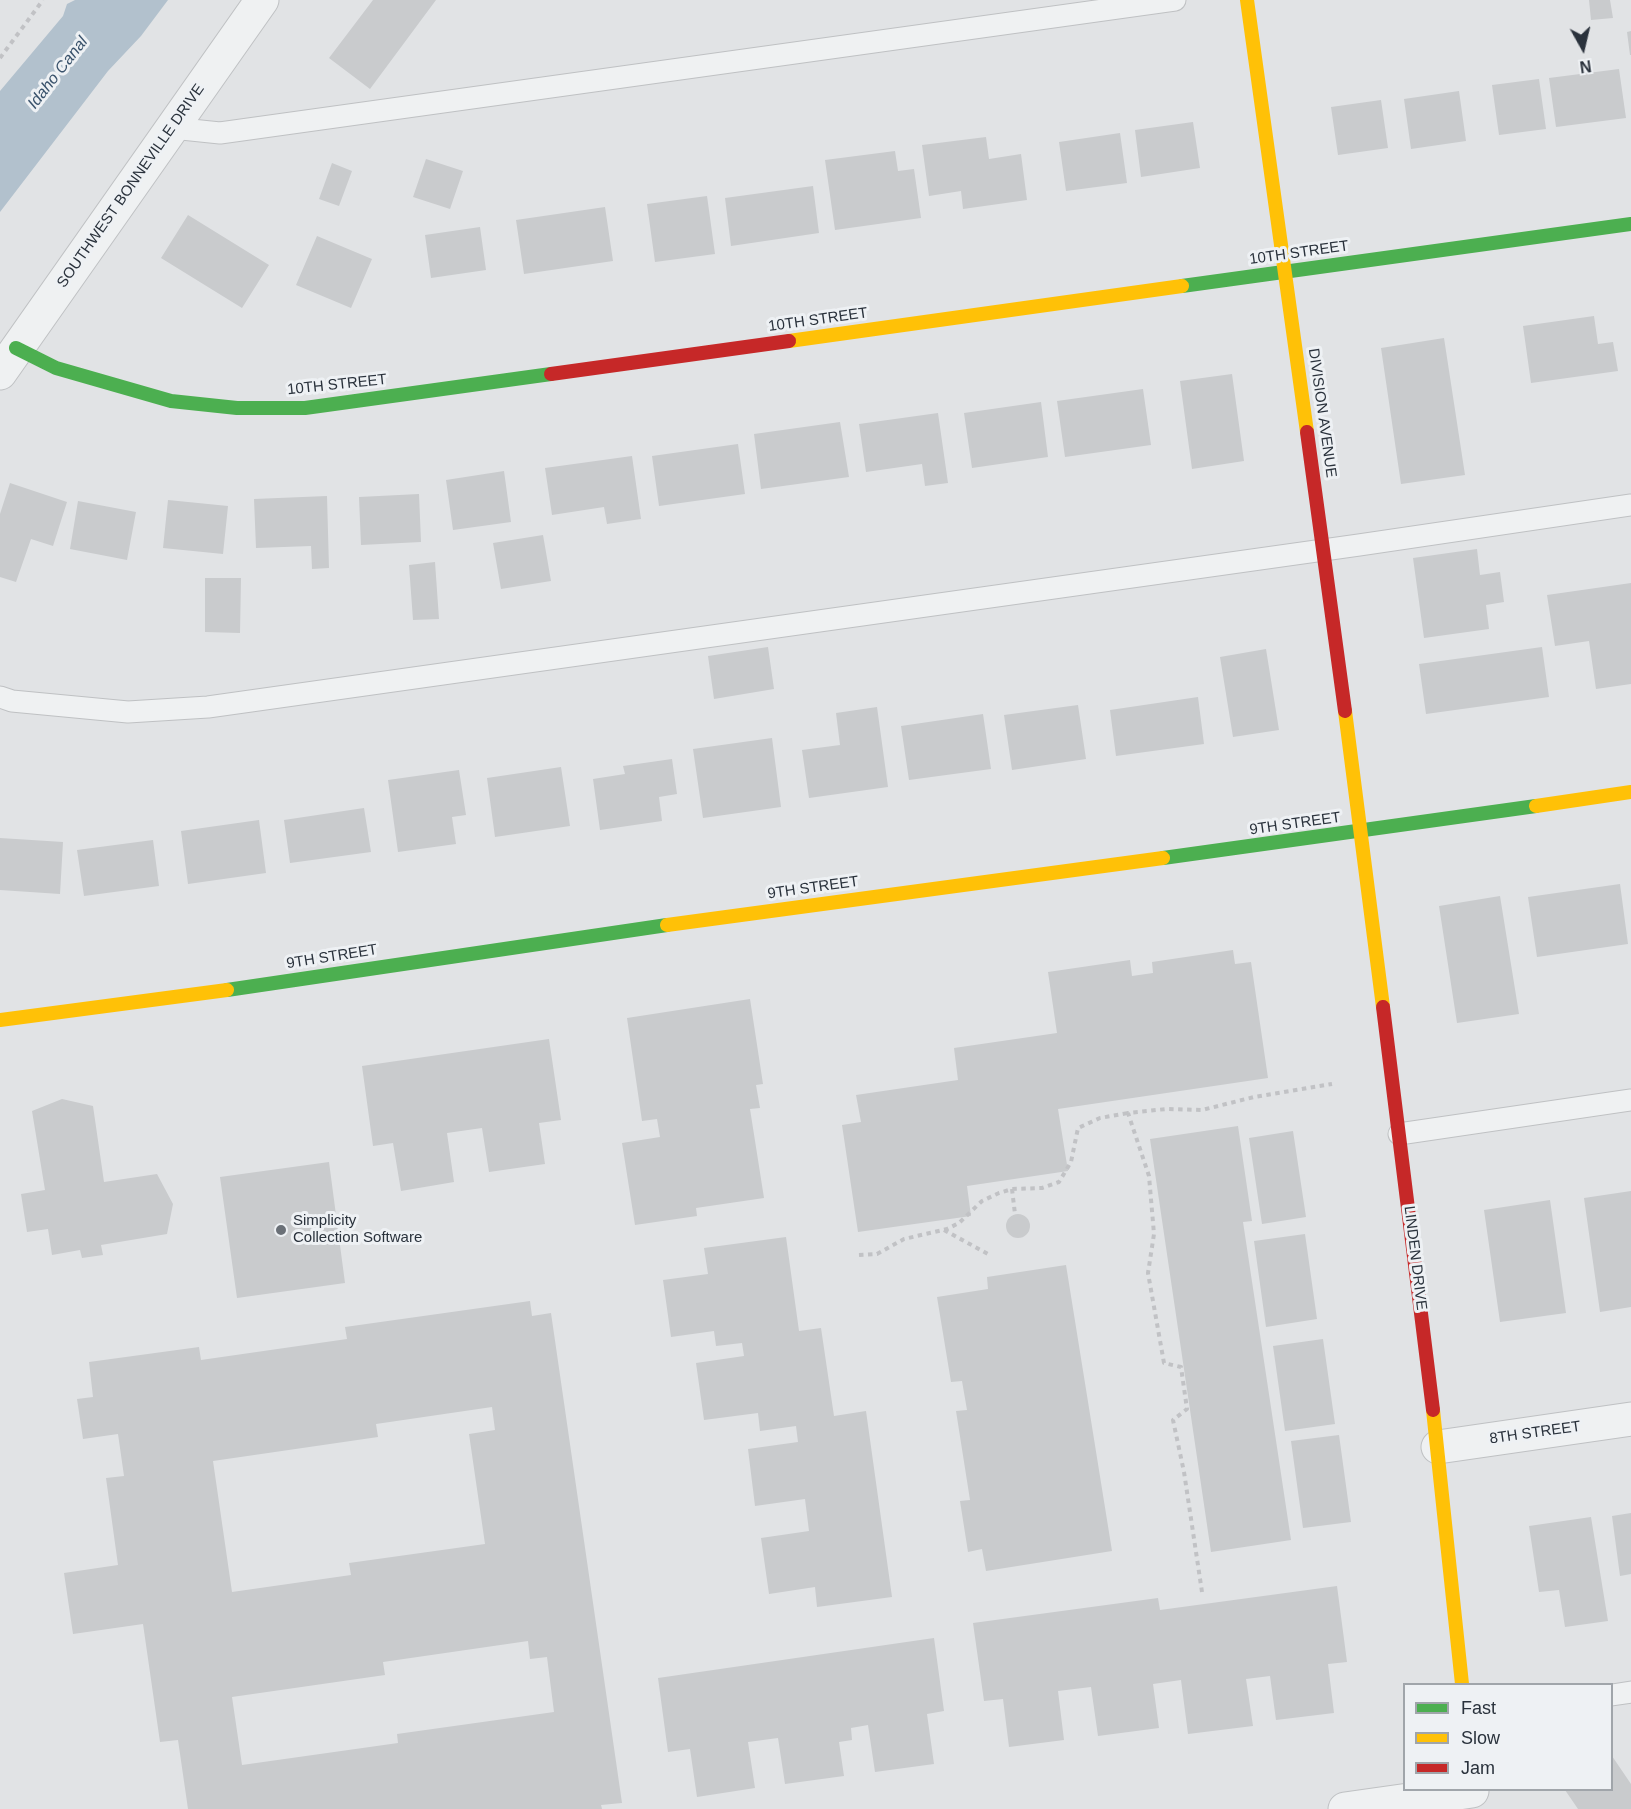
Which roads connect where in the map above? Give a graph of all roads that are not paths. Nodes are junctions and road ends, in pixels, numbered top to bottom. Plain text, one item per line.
1 (262, 0) edge
2 (1174, 0) edge
3 (1247, 0) edge
4 (172, 128) junction
5 (1631, 224) edge
6 (1286, 271) junction
7 (8, 361) edge
8 (1631, 505) edge
9 (1324, 550) junction
10 (0, 697) edge
11 (1631, 792) edge
12 (1360, 832) junction
13 (9, 1004) dead end
14 (47, 1013) junction
15 (0, 1020) edge
16 (1631, 1100) edge
17 (1399, 1134) junction
18 (1631, 1419) edge
19 (1438, 1447) junction
20 (1462, 1683) edge
21 (1631, 1692) edge
22 (1613, 1695) edge
23 (1472, 1797) edge
24 (1345, 1809) edge

1 - 4 street, SOUTHWEST BONNEVILLE DRIVE
2 - 4 lane
3 - 6 street, DIVISION AVENUE
4 - 7 street, SOUTHWEST BONNEVILLE DRIVE
5 - 6 street, 10TH STREET
6 - 7 street, 10TH STREET
6 - 9 street, DIVISION AVENUE
8 - 9 lane
9 - 10 lane
9 - 12 street, DIVISION AVENUE
11 - 12 street, 9TH STREET
12 - 14 street, 9TH STREET
12 - 17 street, LINDEN DRIVE
13 - 14 street
14 - 15 street, 9TH STREET
16 - 17 lane
17 - 19 street, LINDEN DRIVE
18 - 19 street, 8TH STREET
19 - 20 street, LINDEN DRIVE
21 - 22 lane
23 - 24 street

